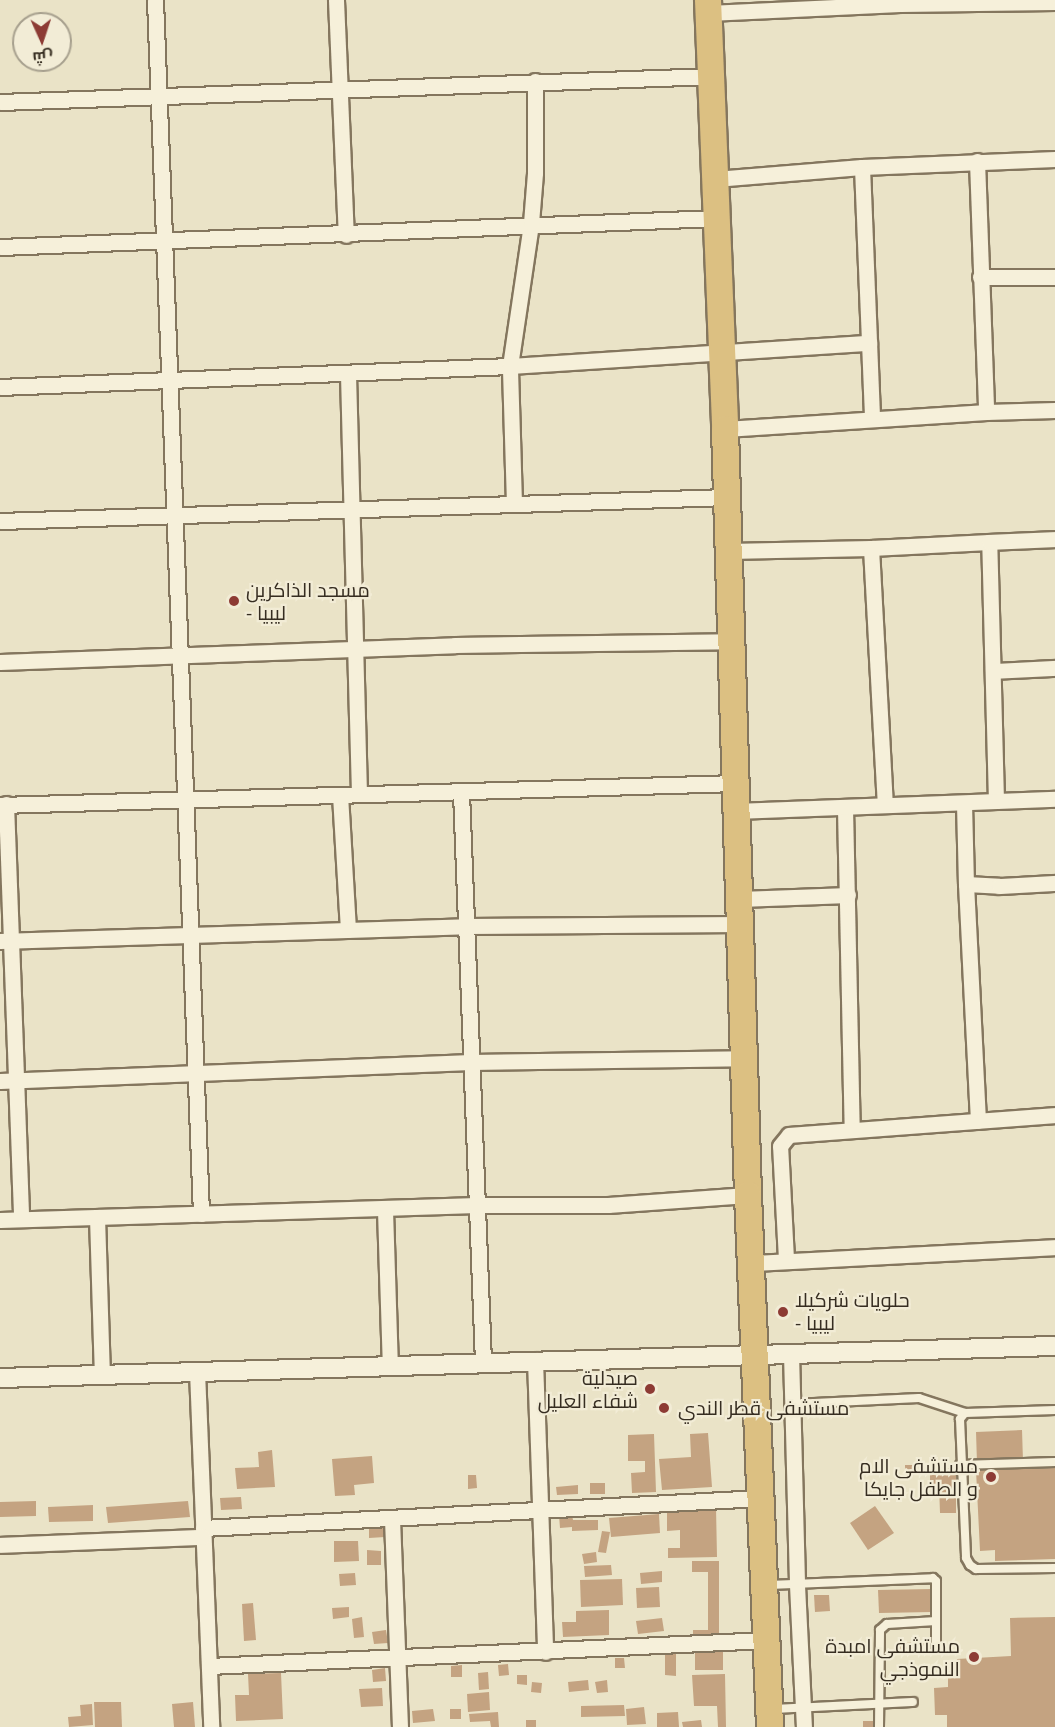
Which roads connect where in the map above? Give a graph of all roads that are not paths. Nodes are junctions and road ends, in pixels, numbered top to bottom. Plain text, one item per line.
1 (155, 0) edge
2 (336, 0) edge
3 (1055, 2) edge
4 (708, 7) edge
5 (711, 76) junction
6 (535, 81) junction
7 (340, 92) junction
8 (159, 97) junction
9 (0, 102) edge
10 (1055, 159) edge
11 (976, 161) junction
12 (862, 167) junction
13 (715, 179) junction
14 (716, 218) junction
15 (531, 223) junction
16 (346, 235) junction
17 (165, 241) junction
18 (0, 247) edge
19 (980, 277) junction
20 (1055, 277) edge
21 (869, 343) junction
22 (722, 352) junction
23 (510, 366) junction
24 (348, 374) junction
25 (171, 380) junction
26 (0, 387) edge
27 (1055, 410) edge
28 (986, 412) junction
29 (872, 419) junction
30 (725, 429) junction
31 (727, 496) junction
32 (514, 504) junction
33 (350, 508) junction
34 (176, 515) junction
35 (0, 521) edge
36 (1055, 539) edge
37 (989, 542) junction
38 (871, 548) junction
39 (728, 551) junction
40 (731, 641) junction
41 (354, 649) junction
42 (182, 655) junction
43 (0, 662) edge
44 (1055, 668) edge
45 (993, 671) junction
46 (736, 783) junction
47 (461, 792) junction
48 (358, 793) junction
49 (340, 795) junction
50 (187, 798) junction
51 (1055, 799) edge
52 (996, 801) junction
53 (964, 803) junction
54 (3, 805) edge
55 (885, 806) junction
56 (845, 808) junction
57 (736, 811) junction
58 (1055, 883) edge
59 (966, 884) junction
60 (848, 895) junction
61 (740, 899) junction
62 (741, 924) junction
63 (466, 926) junction
64 (348, 930) junction
65 (193, 935) junction
66 (5, 941) edge
67 (744, 1058) junction
68 (471, 1062) junction
69 (198, 1072) junction
70 (8, 1080) edge
71 (1055, 1115) edge
72 (978, 1121) junction
73 (852, 1129) junction
74 (748, 1195) junction
75 (477, 1205) junction
76 (385, 1210) junction
77 (201, 1214) junction
78 (97, 1217) junction
79 (21, 1219) junction
80 (0, 1220) edge
81 (1055, 1247) edge
82 (786, 1259) junction
83 (752, 1263) junction
84 (1055, 1346) edge
85 (791, 1353) junction
86 (756, 1354) junction
87 (535, 1360) junction
88 (483, 1362) junction
89 (390, 1365) junction
90 (197, 1371) junction
91 (102, 1374) junction
92 (0, 1378) edge
93 (793, 1404) junction
94 (1055, 1410) edge
95 (965, 1413) junction
96 (1055, 1462) edge
97 (960, 1465) junction
98 (761, 1498) junction
99 (540, 1512) junction
100 (392, 1519) junction
101 (203, 1532) junction
102 (0, 1545) edge
103 (1055, 1568) edge
104 (764, 1585) junction
105 (797, 1585) junction
106 (936, 1621) junction
107 (766, 1640) junction
108 (936, 1649) dead end
109 (545, 1652) junction
110 (398, 1656) junction
111 (209, 1666) junction
112 (912, 1702) dead end
113 (878, 1704) junction
114 (803, 1706) junction
115 (770, 1718) edge
116 (211, 1727) edge
117 (400, 1727) edge
118 (804, 1727) edge
119 (879, 1727) edge

1 - 8 street
2 - 7 street
3 - 4 street
4 - 5 highway
5 - 6 street
5 - 13 highway
6 - 7 street
6 - 15 street
7 - 8 street
7 - 16 street
8 - 9 street
8 - 17 street
10 - 11 street
11 - 12 street
11 - 19 street
12 - 13 street
12 - 21 street
13 - 14 highway
14 - 15 street
14 - 22 highway
15 - 16 street
15 - 23 street
16 - 17 street
17 - 18 street
17 - 25 street
19 - 20 street
19 - 28 street
21 - 22 street
21 - 29 street
22 - 23 street
22 - 30 highway
23 - 24 street
23 - 32 street
24 - 25 street
24 - 33 street
25 - 26 street
25 - 34 street
27 - 28 street
28 - 29 street
29 - 30 street
30 - 31 highway
31 - 32 street
31 - 39 highway
32 - 33 street
33 - 34 street
33 - 41 street
34 - 35 street
34 - 42 street
36 - 37 street
37 - 38 street
37 - 45 street
38 - 39 street
38 - 55 street
39 - 40 highway
40 - 41 street
40 - 46 highway
41 - 42 street
41 - 48 street
42 - 43 street
42 - 50 street
44 - 45 street
45 - 52 street
46 - 47 street
46 - 57 highway
47 - 48 street
47 - 63 street
48 - 49 street
49 - 50 street
49 - 64 street
50 - 54 street
50 - 65 street
51 - 52 street
52 - 53 street
53 - 55 street
53 - 59 street
54 - 66 street
55 - 56 street
56 - 57 street
56 - 60 street
57 - 61 highway
58 - 59 street
59 - 72 street
60 - 61 street
60 - 73 street
61 - 62 highway
62 - 63 street
62 - 67 highway
63 - 64 street
63 - 68 street
64 - 65 street
65 - 66 street
65 - 69 street
66 - 70 street
67 - 68 street
67 - 74 highway
68 - 69 street
68 - 75 street
69 - 70 street
69 - 77 street
70 - 79 street
71 - 72 street
72 - 73 street
73 - 82 street
74 - 75 street
74 - 83 highway
75 - 76 street
75 - 88 street
76 - 77 street
76 - 89 street
77 - 78 street
78 - 79 street
78 - 91 street
79 - 80 street
81 - 82 street
82 - 83 street
83 - 86 highway
84 - 85 street
85 - 86 street
85 - 93 street
86 - 87 street
86 - 98 highway
87 - 88 street
87 - 99 street
88 - 89 street
89 - 90 street
90 - 91 street
90 - 101 street
91 - 92 street
93 - 95 lane
93 - 105 street
94 - 95 lane
95 - 97 lane
96 - 97 lane
97 - 103 lane
98 - 99 street
98 - 104 highway
99 - 100 street
99 - 109 street
100 - 101 street
100 - 110 street
101 - 102 street
101 - 111 street
104 - 105 lane
104 - 107 highway
105 - 106 lane
105 - 114 street
106 - 108 lane
106 - 113 lane
107 - 109 street
107 - 115 highway
109 - 110 street
110 - 111 street
110 - 117 street
111 - 116 street
112 - 113 lane
113 - 114 lane
113 - 119 lane
114 - 115 lane
114 - 118 street

